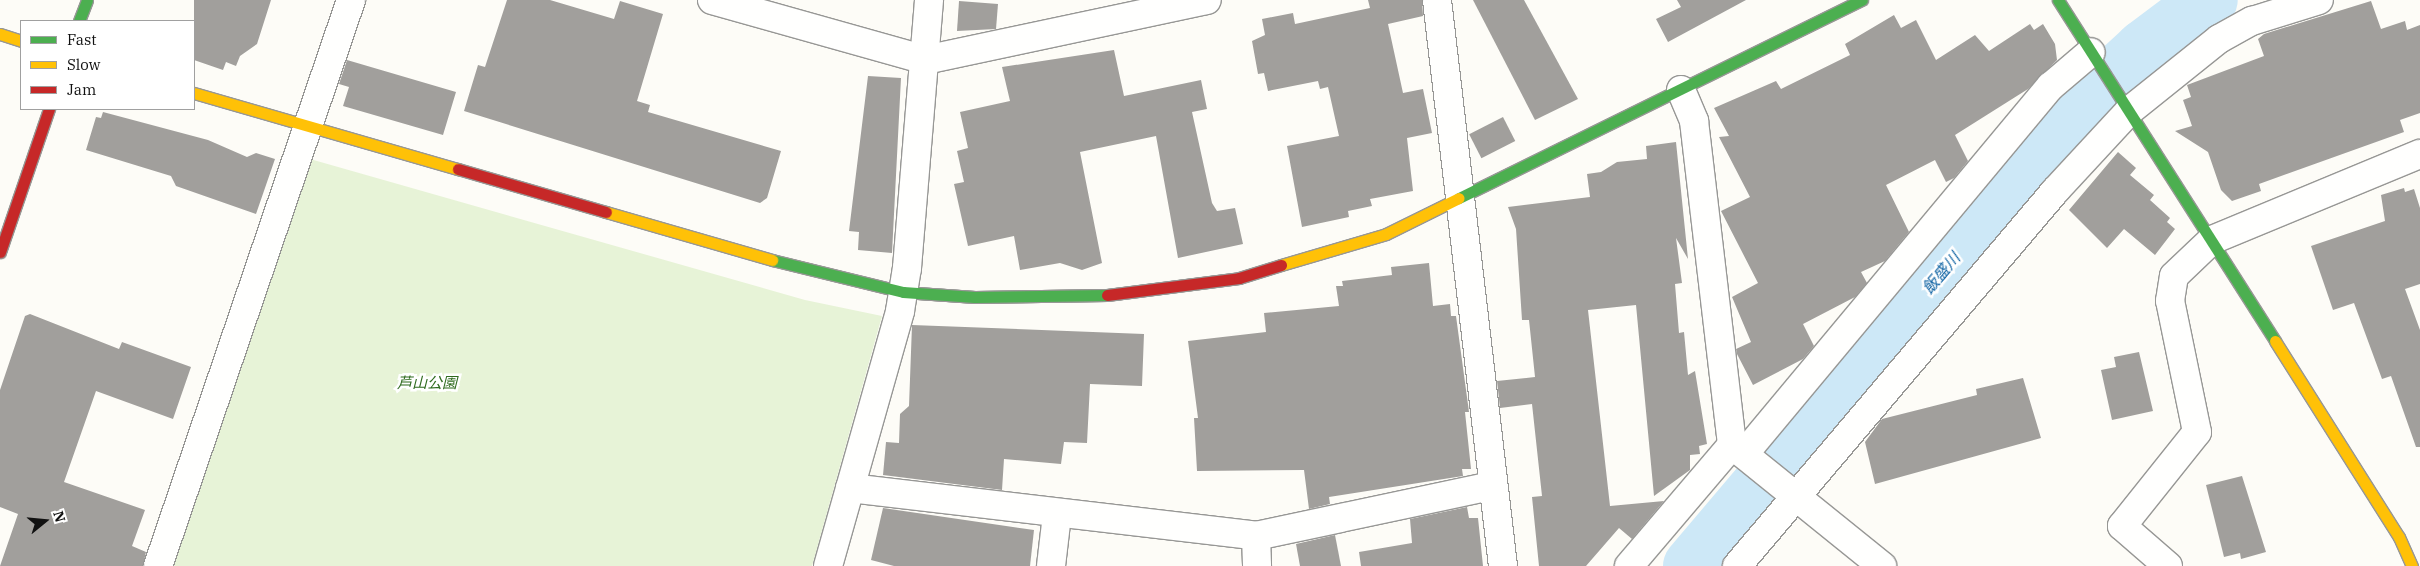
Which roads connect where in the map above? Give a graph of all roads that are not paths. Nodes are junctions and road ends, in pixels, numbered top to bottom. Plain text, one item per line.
1 (87, 0) edge
2 (351, 0) edge
3 (712, 0) edge
4 (929, 0) edge
5 (1207, 0) edge
6 (1437, 0) edge
7 (1862, 0) edge
8 (2058, 0) edge
9 (2319, 0) edge
10 (1177, 3) edge
11 (79, 20) edge
12 (0, 34) edge
13 (20, 41) edge
14 (2093, 55) junction
15 (924, 60) junction
16 (1681, 90) junction
17 (195, 93) edge
18 (2127, 107) junction
19 (49, 110) edge
20 (309, 127) junction
21 (2420, 154) edge
22 (1457, 203) junction
23 (2212, 240) junction
24 (0, 252) edge
25 (903, 292) junction
26 (1741, 452) junction
27 (1492, 486) junction
28 (850, 488) junction
29 (1794, 493) junction
30 (1057, 515) junction
31 (1256, 536) junction
32 (158, 566) edge
33 (828, 566) edge
34 (1050, 566) edge
35 (1257, 566) edge
36 (1503, 566) edge
37 (1629, 566) edge
38 (1737, 566) edge
39 (1882, 566) edge
40 (2168, 566) edge
41 (2412, 566) edge

1 - 11 street
2 - 20 street
3 - 15 street
4 - 15 street
5 - 10 street
6 - 22 street
7 - 16 street
8 - 14 street
9 - 18 street
10 - 15 street
12 - 13 street
14 - 18 street
14 - 26 street
15 - 25 street
16 - 22 street
16 - 26 street
17 - 20 street
18 - 23 street
18 - 29 street
19 - 24 street
20 - 25 street
20 - 32 street
21 - 23 street
22 - 25 street
22 - 27 street
23 - 40 street
23 - 41 street
25 - 28 street
26 - 29 street
26 - 37 street
27 - 31 street
27 - 36 street
28 - 30 street
28 - 33 street
29 - 38 street
29 - 39 street
30 - 31 street
30 - 34 street
31 - 35 street

